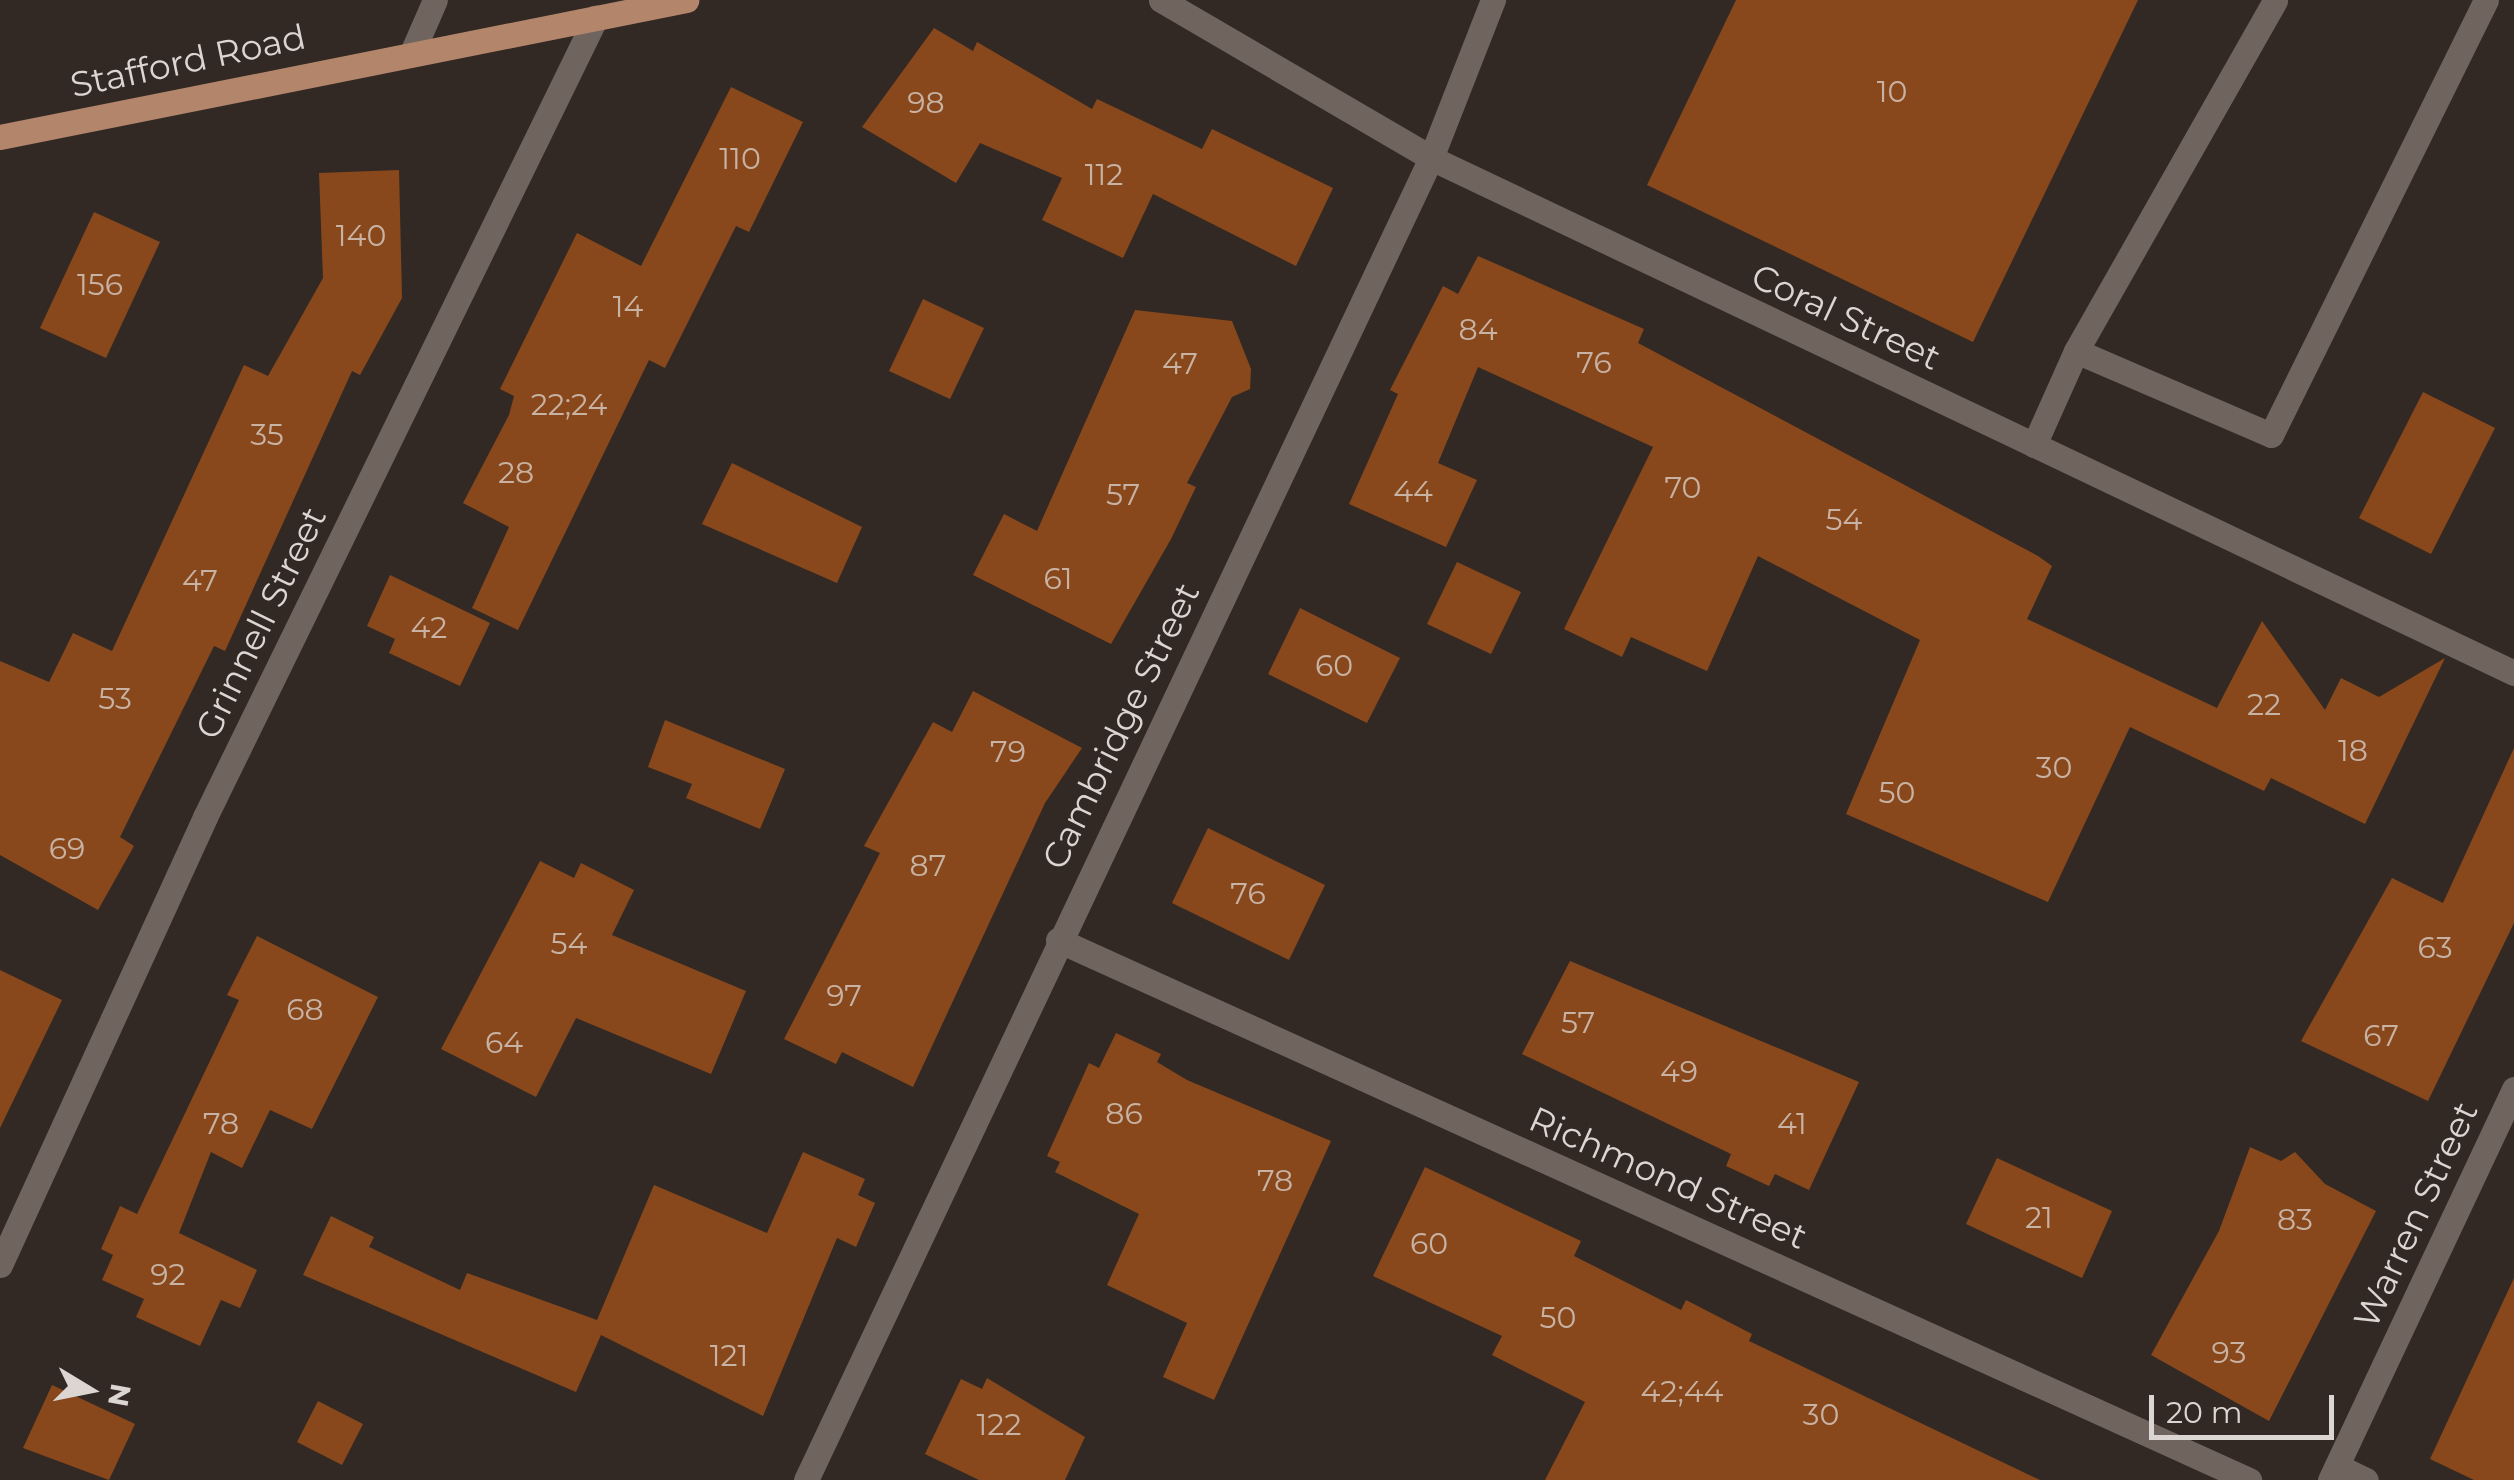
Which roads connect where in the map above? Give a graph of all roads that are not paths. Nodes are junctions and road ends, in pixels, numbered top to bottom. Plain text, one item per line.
1 (435, 0) edge
2 (686, 0) edge
3 (1161, 0) edge
4 (1494, 0) edge
5 (2274, 0) edge
6 (2486, 0) edge
7 (596, 17) junction
8 (414, 48) junction
9 (0, 137) edge
10 (1431, 158) junction
11 (2076, 351) junction
12 (2034, 444) junction
13 (2514, 673) edge
14 (1058, 940) junction
15 (2514, 1088) edge
16 (0, 1266) edge
17 (2334, 1473) edge
18 (806, 1480) edge
19 (2248, 1480) edge
20 (2366, 1480) edge

1 - 8 street
2 - 7 main road, Stafford Road
3 - 10 street, Coral Street
4 - 10 street, Cambridge Street
5 - 11 street
6 - 11 street
7 - 8 main road, Stafford Road
7 - 16 street, Grinnell Street
8 - 9 main road, Stafford Road
10 - 12 street, Coral Street
10 - 14 street, Cambridge Street
11 - 12 street
12 - 13 street, Coral Street
14 - 18 street, Cambridge Street
14 - 19 street, Richmond Street
15 - 17 street, Warren Street
17 - 20 street

